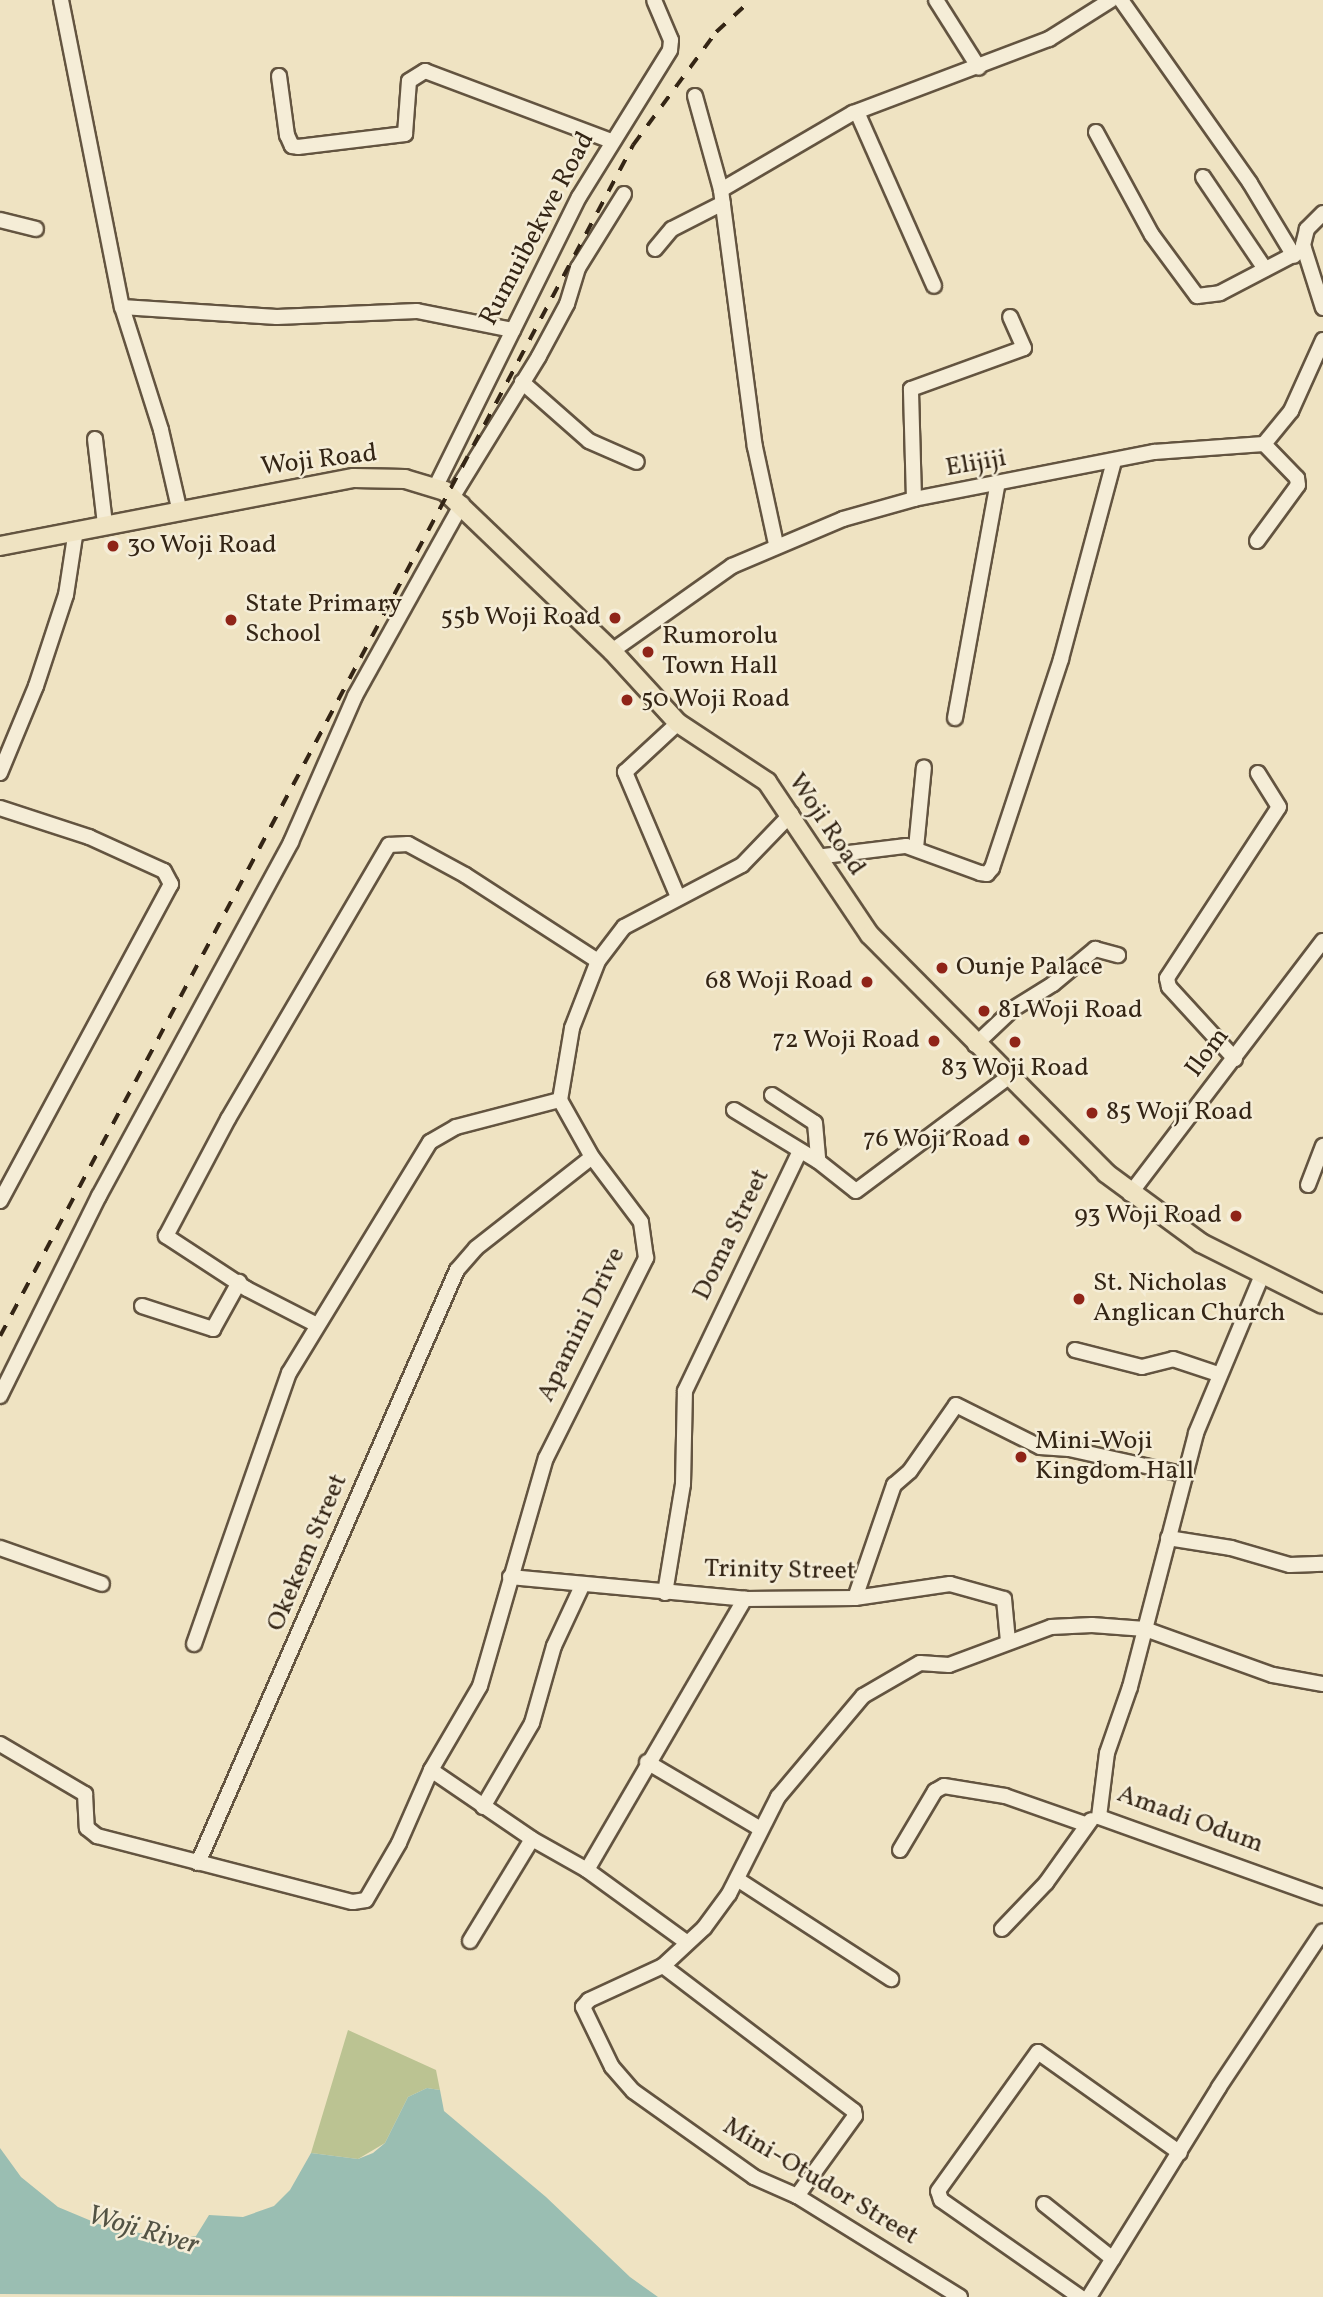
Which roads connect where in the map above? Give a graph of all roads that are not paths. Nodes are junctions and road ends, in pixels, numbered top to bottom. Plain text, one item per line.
1 (61, 0) edge
2 (654, 0) edge
3 (936, 0) edge
4 (1111, 0) edge
5 (1121, 0) edge
6 (979, 68) junction
7 (279, 76) dead end
8 (695, 96) dead end
9 (857, 111) junction
10 (1096, 132) dead end
11 (611, 141) junction
12 (1203, 177) dead end
13 (624, 194) dead end
14 (722, 196) junction
15 (1323, 213) edge
16 (0, 220) edge
17 (36, 229) dead end
18 (655, 249) dead end
19 (1299, 253) junction
20 (1265, 269) junction
21 (934, 286) dead end
22 (122, 307) junction
23 (1323, 308) edge
24 (1010, 317) dead end
25 (513, 330) junction
26 (1323, 340) edge
27 (522, 382) junction
28 (95, 439) dead end
29 (1264, 444) junction
30 (637, 461) dead end
31 (1114, 461) junction
32 (436, 486) junction
33 (997, 486) junction
34 (914, 499) junction
35 (457, 500) junction
36 (179, 508) junction
37 (105, 524) junction
38 (76, 530) junction
39 (1257, 541) dead end
40 (776, 544) junction
41 (0, 546) edge
42 (612, 651) junction
43 (955, 718) dead end
44 (678, 723) junction
45 (924, 767) dead end
46 (0, 773) edge
47 (1258, 773) dead end
48 (0, 807) edge
49 (791, 814) junction
50 (916, 848) junction
51 (816, 857) junction
52 (678, 897) junction
53 (1323, 941) edge
54 (1118, 954) dead end
55 (597, 961) junction
56 (975, 1045) junction
57 (1235, 1059) junction
58 (1007, 1078) junction
59 (772, 1095) dead end
60 (560, 1100) junction
61 (734, 1110) dead end
62 (1323, 1146) edge
63 (800, 1151) junction
64 (592, 1157) junction
65 (818, 1161) junction
66 (1308, 1185) dead end
67 (1130, 1194) junction
68 (0, 1201) edge
69 (1262, 1275) junction
70 (239, 1282) junction
71 (1323, 1304) edge
72 (142, 1306) dead end
73 (317, 1325) junction
74 (1075, 1350) dead end
75 (1218, 1374) junction
76 (0, 1396) edge
77 (1186, 1475) junction
78 (1168, 1538) junction
79 (0, 1548) edge
80 (1323, 1564) edge
81 (510, 1577) junction
82 (102, 1584) dead end
83 (582, 1586) junction
84 (665, 1593) junction
85 (855, 1598) junction
86 (746, 1599) junction
87 (1145, 1629) junction
88 (1008, 1641) junction
89 (194, 1644) dead end
90 (1323, 1684) edge
91 (0, 1744) edge
92 (647, 1762) junction
93 (430, 1770) junction
94 (483, 1807) junction
95 (1099, 1817) junction
96 (1085, 1824) junction
97 (759, 1828) junction
98 (532, 1839) junction
99 (900, 1850) dead end
100 (198, 1863) junction
101 (587, 1870) junction
102 (737, 1879) junction
103 (1323, 1897) edge
104 (1002, 1929) dead end
105 (1323, 1931) edge
106 (470, 1941) dead end
107 (687, 1942) junction
108 (663, 1966) junction
109 (891, 1979) dead end
110 (1180, 2153) junction
111 (797, 2196) junction
112 (1044, 2204) dead end
113 (1113, 2259) junction
114 (960, 2297) edge
115 (1080, 2297) edge
116 (1089, 2297) edge

1 - 22 street
2 - 11 street, Rumuibekwe Road
3 - 6 street
4 - 6 street
5 - 19 street
6 - 9 street
7 - 11 street
8 - 14 street
9 - 14 street
9 - 21 street
10 - 20 street
11 - 25 street, Rumuibekwe Road
12 - 20 street
13 - 27 street
14 - 18 street
14 - 40 street
15 - 19 street
16 - 17 street
19 - 20 street
19 - 23 street
22 - 25 street
22 - 36 street
24 - 34 street
25 - 32 street, Rumuibekwe Road
26 - 29 street
27 - 30 street
27 - 35 street
28 - 37 street
29 - 31 street, Elijiji
29 - 39 street
31 - 33 street, Elijiji
31 - 50 street
32 - 35 main road, Woji Road
32 - 36 main road, Woji Road
33 - 34 street, Elijiji
33 - 43 street
34 - 40 street, Elijiji
35 - 42 main road, Woji Road
35 - 76 street
36 - 37 main road, Woji Road
37 - 38 main road, Woji Road
38 - 41 main road, Woji Road
38 - 46 street
40 - 42 street, Elijiji
42 - 44 main road, Woji Road
44 - 49 main road, Woji Road
44 - 52 street
45 - 50 street
47 - 57 street
48 - 68 street
49 - 51 main road, Woji Road
49 - 52 street
50 - 51 street
51 - 56 main road, Woji Road
52 - 55 street
53 - 57 street, Ilom
54 - 56 street
55 - 60 street
55 - 70 street
56 - 58 main road, Woji Road
57 - 67 street, Ilom
58 - 65 street, Doma Street
58 - 67 main road, Woji Road
59 - 65 street
60 - 64 street, Apamini Drive
60 - 73 street
61 - 63 street
62 - 66 street
63 - 65 street, Doma Street
63 - 84 street, Doma Street
64 - 81 street, Apamini Drive
64 - 100 street, Okekem Street
67 - 69 main road, Woji Road
69 - 71 main road, Woji Road
69 - 75 street, Amadi Odum
70 - 72 street
70 - 73 street
73 - 89 street
74 - 75 street
75 - 77 street, Amadi Odum
77 - 78 street, Amadi Odum
77 - 85 street
78 - 80 street
78 - 87 street, Amadi Odum
79 - 82 street
81 - 83 street, Trinity Street
81 - 93 street, Apamini Drive
83 - 84 street, Trinity Street
83 - 94 street
84 - 86 street, Trinity Street
85 - 86 street, Trinity Street
85 - 88 street, Trinity Street
86 - 92 street
87 - 88 street, Mini-Otudor Street
87 - 90 street, Mini-Otudor Street
87 - 95 street, Amadi Odum
88 - 97 street, Mini-Otudor Street
91 - 100 street
92 - 97 street
92 - 101 street
93 - 94 street
93 - 100 street, Apamini Drive
94 - 98 street
95 - 96 street
95 - 103 street, Amadi Odum
96 - 99 street
96 - 104 street
97 - 102 street, Mini-Otudor Street
98 - 101 street
98 - 106 street
101 - 107 street
102 - 107 street, Mini-Otudor Street
102 - 109 street
105 - 110 street
107 - 108 street, Mini-Otudor Street
108 - 111 street
108 - 111 street, Mini-Otudor Street
110 - 113 street
110 - 115 street
111 - 114 street, Mini-Otudor Street
112 - 113 street
113 - 116 street

